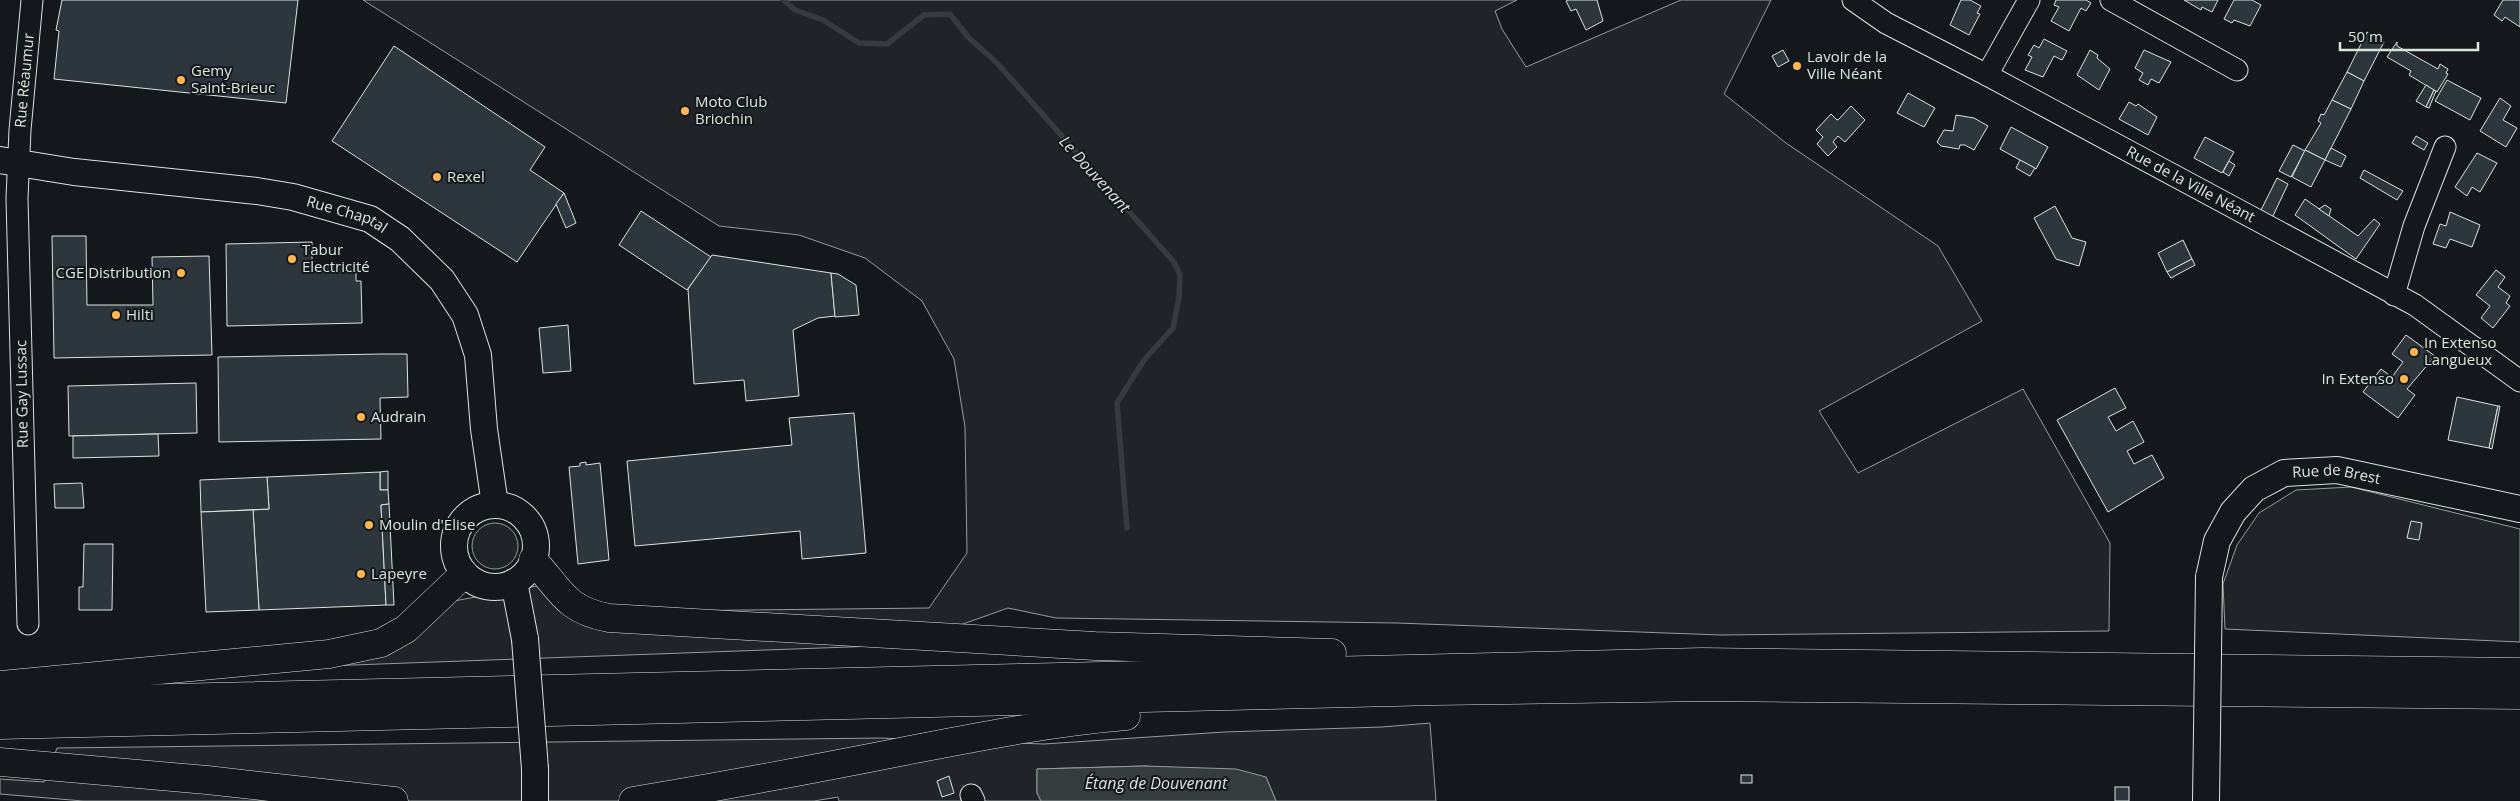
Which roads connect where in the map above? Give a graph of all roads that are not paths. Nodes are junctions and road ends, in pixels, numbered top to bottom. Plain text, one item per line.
1 (32, 0) edge
2 (2029, 0) edge
3 (2111, 0) edge
4 (1861, 4) edge
5 (2237, 70) dead end
6 (1987, 75) junction
7 (2445, 147) dead end
8 (9, 162) edge
9 (2394, 295) junction
10 (2520, 381) edge
11 (495, 505) junction
12 (2520, 509) edge
13 (533, 560) junction
14 (464, 574) junction
15 (514, 582) junction
16 (28, 624) dead end
17 (1452, 668) junction
18 (2520, 672) edge
19 (0, 685) edge
20 (2520, 695) edge
21 (1202, 697) junction
22 (0, 702) edge
23 (0, 725) edge
24 (0, 762) edge
25 (394, 801) edge
26 (535, 801) edge
27 (632, 801) edge
28 (2206, 801) edge

1 - 8 street, Rue Réaumur
2 - 6 street
3 - 5 street
4 - 6 street, Rue de la Ville Néant
6 - 9 street, Rue de la Ville Néant
7 - 9 street
8 - 11 main road, Rue Chaptal
8 - 16 street, Rue Gay Lussac
9 - 10 street, Rue de la Ville Néant
11 - 13 main road
11 - 14 main road
12 - 28 main road, Rue de Brest, bridge
13 - 15 main road
13 - 17 highway
14 - 15 main road
14 - 19 highway
15 - 26 main road, bridge
17 - 18 highway
17 - 22 highway
20 - 21 highway
21 - 23 highway
21 - 27 highway
24 - 25 highway

